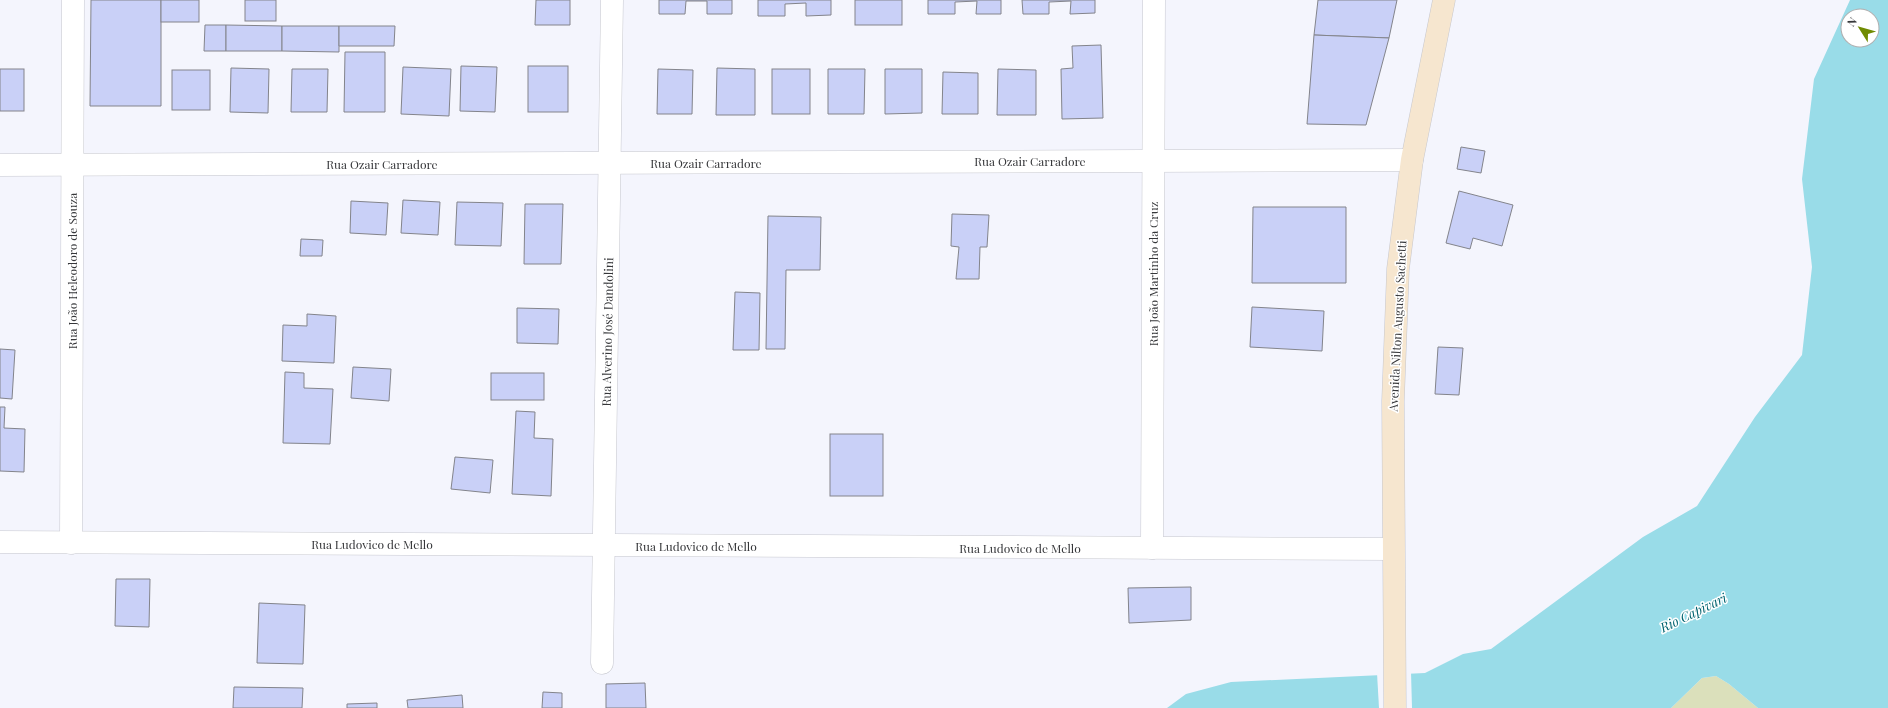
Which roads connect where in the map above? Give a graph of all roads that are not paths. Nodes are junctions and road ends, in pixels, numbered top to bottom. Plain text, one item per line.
1 (73, 0) edge
2 (612, 0) edge
3 (1154, 0) edge
4 (1444, 0) edge
5 (1412, 160) junction
6 (1153, 161) junction
7 (609, 163) junction
8 (0, 165) edge
9 (72, 165) junction
10 (0, 542) edge
11 (71, 542) junction
12 (604, 545) junction
13 (1152, 548) junction
14 (1393, 549) junction
15 (602, 663) dead end
16 (1395, 708) edge

1 - 9 street, Rua João Heleodoro de Souza
2 - 7 street, Rua Alverino José Dandolini
3 - 6 street, Rua João Martinho da Cruz
4 - 5 main road, Avenida Nilton Augusto Sachetti
5 - 6 street, Rua Ozair Carradore
5 - 14 main road, Avenida Nilton Augusto Sachetti
6 - 7 street, Rua Ozair Carradore
6 - 13 street, Rua João Martinho da Cruz
7 - 9 street, Rua Ozair Carradore
7 - 12 street, Rua Alverino José Dandolini
8 - 9 street, Rua Ozair Carradore
9 - 11 street, Rua João Heleodoro de Souza
10 - 11 street, Rua Ludovico de Mello
11 - 12 street, Rua Ludovico de Mello
12 - 13 street, Rua Ludovico de Mello
12 - 15 street, Rua Alverino José Dandolini
13 - 14 street, Rua Ludovico de Mello
14 - 16 main road, Avenida Nilton Augusto Sachetti

